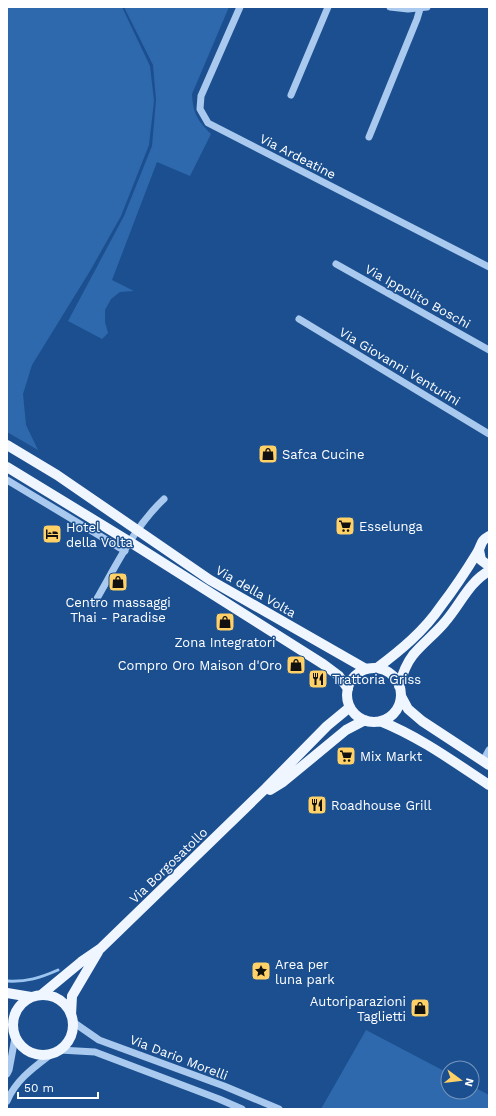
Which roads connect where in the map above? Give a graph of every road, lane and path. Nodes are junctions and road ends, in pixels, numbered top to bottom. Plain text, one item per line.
1 (240, 7) edge
2 (328, 7) edge
3 (390, 7) edge
4 (424, 8) edge
5 (291, 94) dead end
6 (369, 137) dead end
7 (336, 264) dead end
8 (489, 267) edge
9 (299, 319) dead end
10 (489, 350) edge
11 (489, 434) edge
12 (7, 445) edge
13 (7, 467) edge
14 (7, 480) edge
15 (164, 499) dead end
16 (138, 529) junction
17 (489, 536) edge
18 (130, 542) junction
19 (478, 550) junction
20 (124, 551) junction
21 (489, 566) edge
22 (489, 570) edge
23 (95, 602) dead end
24 (377, 668) junction
25 (366, 669) junction
26 (348, 689) junction
27 (400, 691) junction
28 (350, 707) junction
29 (365, 720) junction
30 (380, 721) junction
31 (489, 750) edge
32 (486, 763) edge
33 (489, 785) edge
34 (254, 800) junction
35 (100, 949) junction
36 (7, 993) edge
37 (36, 996) junction
38 (72, 1018) junction
39 (12, 1029) edge
40 (55, 1052) junction
41 (7, 1074) edge
42 (7, 1101) edge
43 (242, 1109) edge
44 (278, 1109) edge

1 - 8 street, Via Ardeatine
2 - 5 street
3 - 4 street
4 - 6 street
7 - 10 street, Via Ippolito Boschi
9 - 11 street, Via Giovanni Venturini
12 - 16 main road, Via della Volta
13 - 18 main road, Via della Volta
14 - 20 street
15 - 16 street
16 - 18 street
16 - 25 main road, Via della Volta
17 - 19 main road
18 - 20 street
18 - 26 main road, Via della Volta
19 - 21 main road
19 - 24 main road
20 - 23 street
22 - 27 main road
24 - 25 main road
24 - 27 main road
25 - 26 main road
26 - 28 main road
27 - 30 main road
27 - 32 main road
28 - 29 main road
28 - 34 main road, Via Borgosatollo
29 - 30 main road
29 - 34 main road, Via Borgosatollo
30 - 33 main road
31 - 32 street
34 - 35 main road, Via Borgosatollo
35 - 37 main road, Via Borgosatollo
35 - 38 main road, Via Borgosatollo
36 - 37 main road
37 - 38 main road
37 - 39 main road
38 - 40 main road
38 - 44 street, Via Dario Morelli
39 - 40 main road
39 - 41 street
40 - 42 street
40 - 43 street, Via Dario Morelli

